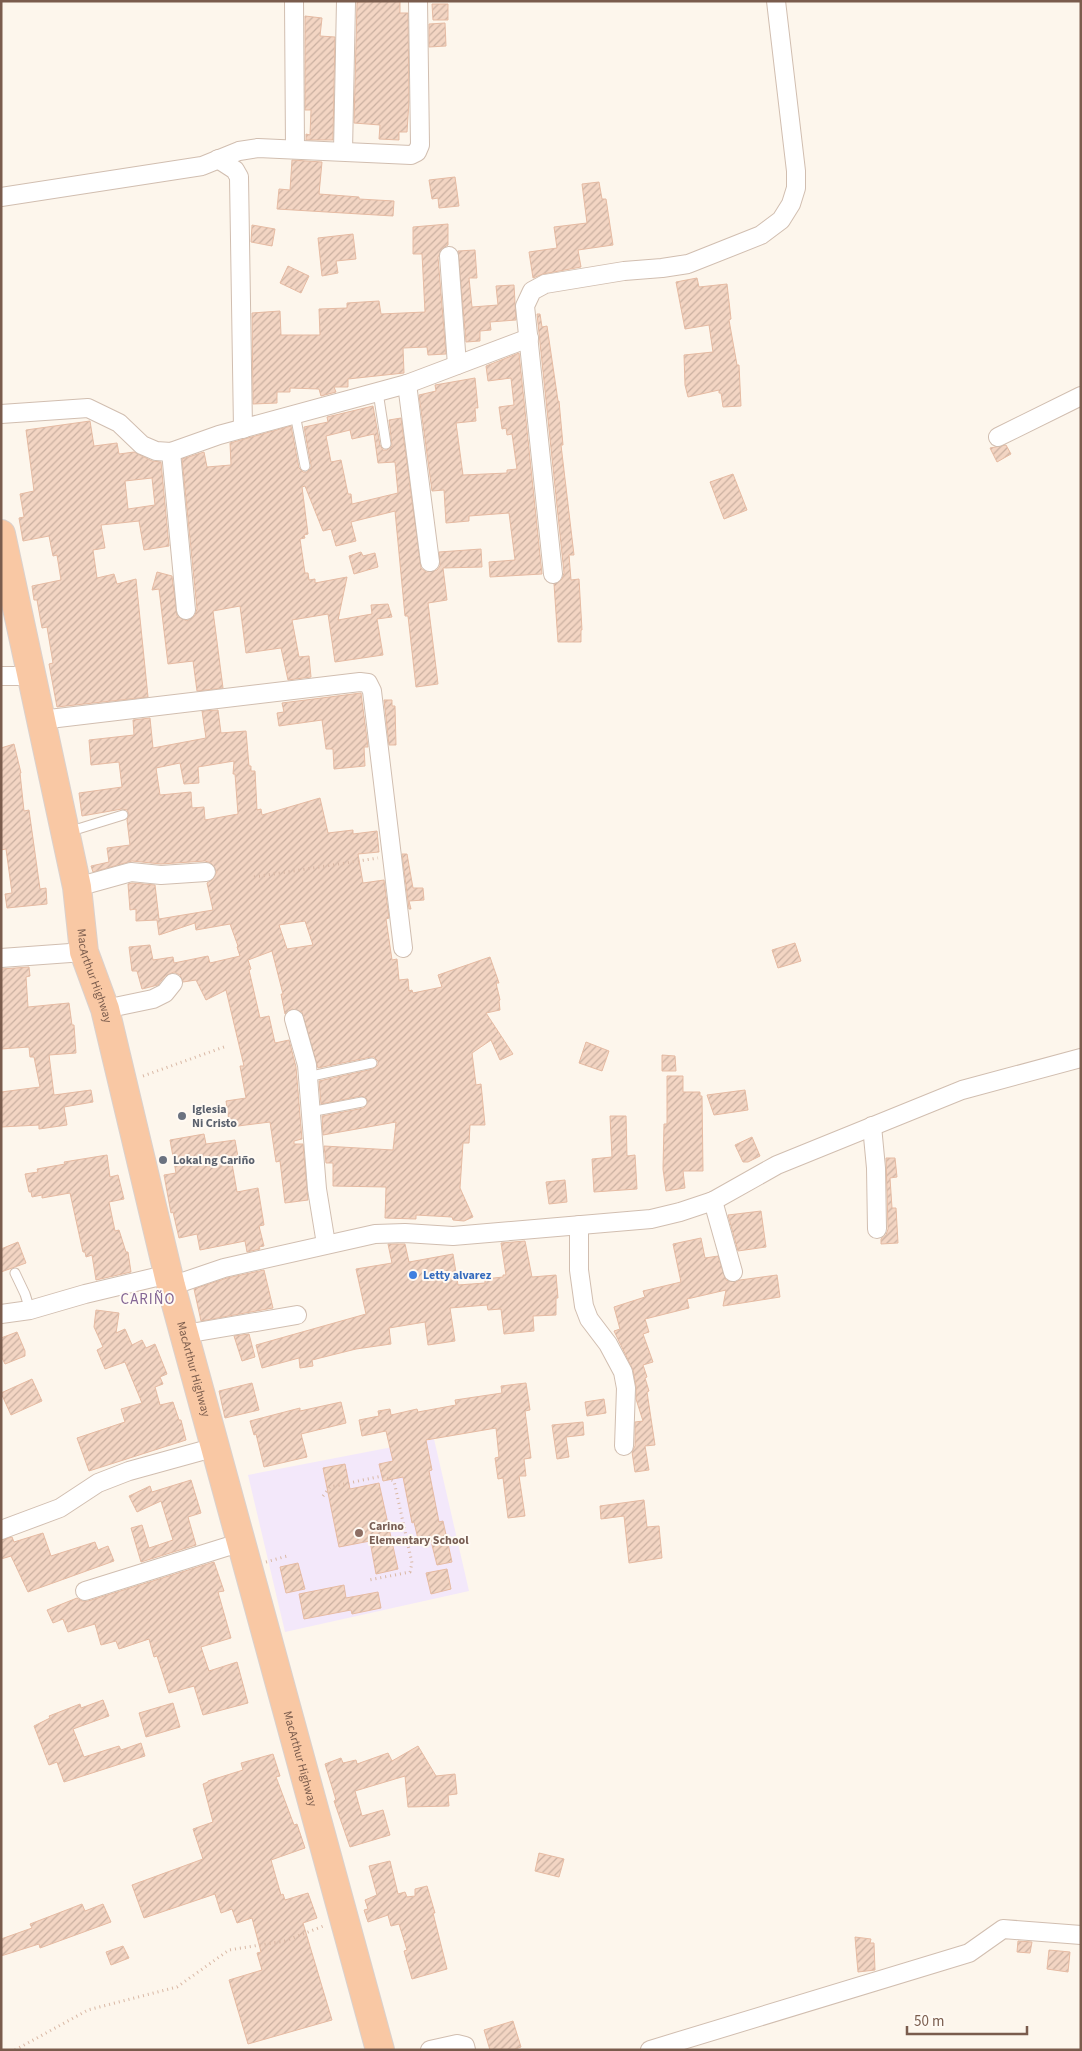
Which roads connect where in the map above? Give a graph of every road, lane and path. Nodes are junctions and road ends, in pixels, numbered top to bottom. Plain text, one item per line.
1 (294, 1) edge
2 (346, 1) edge
3 (418, 1) edge
4 (776, 1) edge
5 (295, 149) junction
6 (342, 151) junction
7 (218, 159) junction
8 (1, 197) edge
9 (450, 256) dead end
10 (529, 338) junction
11 (457, 365) junction
12 (407, 384) junction
13 (378, 392) junction
14 (1081, 396) edge
15 (1, 414) edge
16 (295, 414) junction
17 (243, 429) junction
18 (998, 437) dead end
19 (386, 444) dead end
20 (171, 452) junction
21 (305, 466) dead end
22 (1, 534) edge
23 (430, 562) dead end
24 (553, 574) dead end
25 (6, 577) edge
26 (186, 610) dead end
27 (1, 676) edge
28 (32, 676) junction
29 (41, 720) junction
30 (123, 815) dead end
31 (66, 833) junction
32 (391, 856) junction
33 (206, 872) dead end
34 (254, 877) dead end
35 (77, 887) junction
36 (403, 948) dead end
37 (84, 952) junction
38 (1, 958) edge
39 (173, 983) dead end
40 (105, 1010) junction
41 (294, 1019) dead end
42 (224, 1047) dead end
43 (1081, 1058) edge
44 (372, 1063) dead end
45 (307, 1077) junction
46 (124, 1083) junction
47 (362, 1102) dead end
48 (310, 1112) junction
49 (872, 1126) junction
50 (713, 1201) junction
51 (579, 1225) junction
52 (877, 1229) dead end
53 (326, 1244) junction
54 (733, 1272) dead end
55 (15, 1273) dead end
56 (170, 1280) junction
57 (30, 1310) junction
58 (1, 1314) edge
59 (297, 1315) dead end
60 (185, 1334) junction
61 (624, 1446) dead end
62 (216, 1447) junction
63 (323, 1496) dead end
64 (1, 1530) edge
65 (242, 1542) junction
66 (368, 1580) dead end
67 (85, 1591) dead end
68 (344, 1918) junction
69 (1081, 1935) edge
70 (16, 2050) edge
71 (380, 2050) edge
72 (430, 2050) edge
73 (466, 2050) edge
74 (650, 2050) edge

1 - 5 street
2 - 6 street
3 - 6 street
4 - 10 street
5 - 6 street
5 - 7 street
7 - 8 street
7 - 17 street
9 - 11 street
10 - 11 street
10 - 24 street
11 - 12 street
12 - 13 street
12 - 23 street
13 - 16 street
13 - 19 lane
14 - 18 street
15 - 20 street
16 - 17 street
16 - 21 lane
17 - 20 street
20 - 26 street
22 - 25 highway, MacArthur Highway
25 - 28 highway, MacArthur Highway
27 - 28 street
28 - 29 highway, MacArthur Highway
29 - 31 highway, MacArthur Highway
29 - 32 street
30 - 31 lane
31 - 35 highway, MacArthur Highway
32 - 34 path
32 - 36 street
33 - 35 street
35 - 37 highway, MacArthur Highway
37 - 38 street
37 - 40 highway, MacArthur Highway
39 - 40 street
40 - 46 highway, MacArthur Highway
41 - 45 street
42 - 46 path
43 - 49 street
44 - 45 lane
45 - 48 street
46 - 56 highway, MacArthur Highway
47 - 48 lane
48 - 53 street
49 - 50 street
49 - 52 street
50 - 51 street
50 - 54 street
51 - 53 street
51 - 61 street
53 - 56 street
55 - 57 lane
56 - 57 street
56 - 60 highway, MacArthur Highway
57 - 58 street
59 - 60 street
60 - 62 highway, MacArthur Highway
62 - 64 street
62 - 65 highway, MacArthur Highway
63 - 66 path
65 - 67 street
65 - 68 highway, MacArthur Highway
68 - 70 path
68 - 71 highway, MacArthur Highway
69 - 74 street
72 - 73 street

